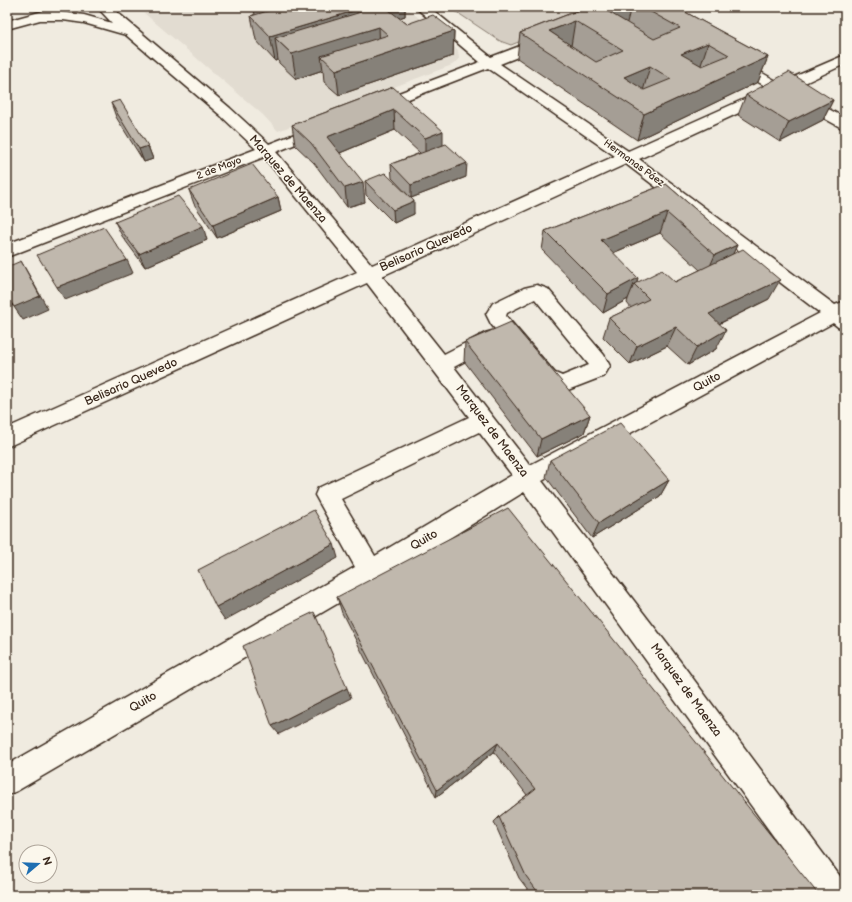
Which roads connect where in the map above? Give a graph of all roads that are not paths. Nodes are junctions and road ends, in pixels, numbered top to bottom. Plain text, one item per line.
1 (64, 7) edge
2 (103, 7) edge
3 (421, 7) edge
4 (441, 7) edge
5 (40, 16) junction
6 (7, 24) edge
7 (130, 32) junction
8 (561, 35) edge
9 (720, 55) edge
10 (497, 60) junction
11 (845, 60) edge
12 (781, 88) junction
13 (360, 113) edge
14 (338, 122) edge
15 (845, 124) edge
16 (266, 150) junction
17 (635, 155) junction
18 (7, 250) edge
19 (370, 273) junction
20 (842, 314) edge
21 (507, 330) junction
22 (441, 364) junction
23 (483, 420) junction
24 (7, 438) edge
25 (527, 478) junction
26 (371, 571) junction
27 (7, 781) edge
28 (835, 895) edge

1 - 5 street
2 - 7 street, Marquez de Maenza
3 - 10 street, Hermanas Páez
4 - 10 street, Hermanas Páez
5 - 6 street
5 - 7 street
7 - 16 street, Marquez de Maenza
8 - 10 street
9 - 12 street
10 - 13 street
10 - 17 street, Hermanas Páez
11 - 12 street, Belisario Quevedo
12 - 15 street
12 - 17 street, Belisario Quevedo
14 - 16 street, 2 de Mayo
16 - 18 street, 2 de Mayo
16 - 19 street, Marquez de Maenza
17 - 19 street, Belisario Quevedo
17 - 20 street, Hermanas Páez
19 - 22 street, Marquez de Maenza
19 - 24 street, Belisario Quevedo
20 - 25 street, Quito
21 - 21 street
21 - 22 street
22 - 23 street, Marquez de Maenza
23 - 25 street, Marquez de Maenza
23 - 26 street
25 - 26 street, Quito
25 - 28 street, Marquez de Maenza
26 - 27 street, Quito

